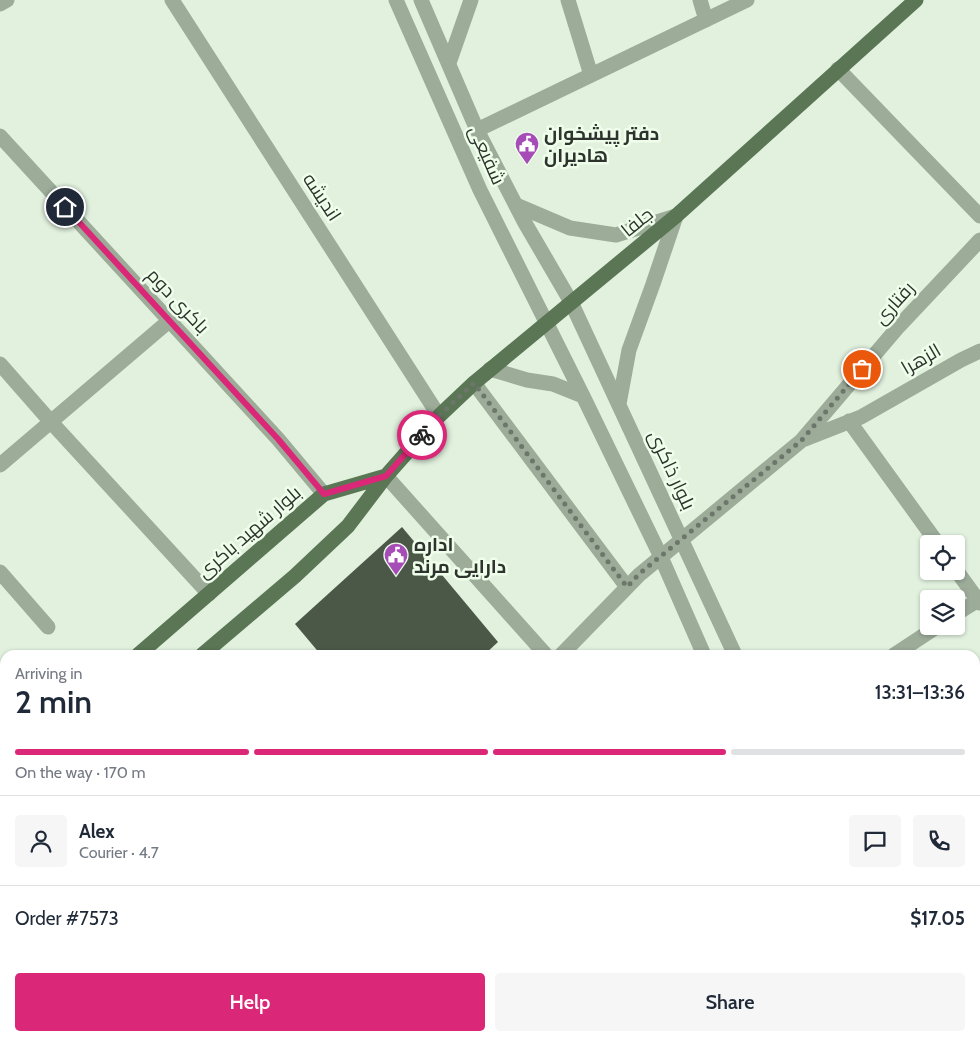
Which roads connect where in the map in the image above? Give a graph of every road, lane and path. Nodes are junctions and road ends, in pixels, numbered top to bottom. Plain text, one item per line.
1 (7, 0) edge
2 (172, 0) edge
3 (396, 0) edge
4 (422, 0) edge
5 (470, 0) edge
6 (568, 0) edge
7 (700, 0) edge
8 (747, 0) edge
9 (916, 0) edge
10 (0, 4) edge
11 (706, 20) junction
12 (449, 63) junction
13 (838, 70) junction
14 (591, 75) junction
15 (478, 130) junction
16 (0, 136) edge
17 (516, 205) junction
18 (676, 216) junction
19 (980, 216) edge
20 (980, 240) edge
21 (571, 302) junction
22 (169, 321) junction
23 (547, 324) junction
24 (980, 351) edge
25 (0, 364) edge
26 (490, 369) junction
27 (474, 383) junction
28 (583, 396) junction
29 (619, 404) junction
30 (439, 416) junction
31 (849, 421) junction
32 (50, 422) junction
33 (801, 441) junction
34 (0, 465) edge
35 (386, 476) junction
36 (324, 494) junction
37 (931, 535) edge
38 (682, 540) junction
39 (661, 557) junction
40 (0, 572) edge
41 (964, 580) edge
42 (627, 587) junction
43 (209, 594) junction
44 (979, 600) edge
45 (965, 609) edge
46 (48, 627) dead end
47 (924, 635) edge
48 (144, 650) edge
49 (208, 650) edge
50 (542, 650) edge
51 (566, 650) edge
52 (702, 650) edge
53 (733, 650) edge
54 (902, 650) edge

1 - 10 street
2 - 30 street, اندیشه
3 - 23 street, شفیعی
4 - 12 street, شفیعی
5 - 12 street
6 - 14 street
7 - 11 street
8 - 11 street
9 - 13 main road, جلفا
11 - 14 street
12 - 15 street, شفیعی
13 - 18 main road, جلفا
13 - 19 street
14 - 15 street
15 - 17 street, شفیعی
16 - 22 street, باکری دوم
17 - 18 street
17 - 21 street, شفیعی
18 - 21 main road, جلفا
18 - 29 street
20 - 33 street, رفتاری
21 - 23 main road, جلفا
21 - 29 street, بلوار ذاکری
22 - 32 street
22 - 36 street, باکری دوم
23 - 26 main road, جلفا
23 - 28 street
24 - 31 street, الزهرا
25 - 32 street
26 - 27 main road, جلفا
26 - 28 street
27 - 30 main road, جلفا
27 - 42 street
28 - 39 street
29 - 38 street, بلوار ذاکری
30 - 35 main road, جلفا
31 - 33 street, الزهرا
31 - 37 street
32 - 34 street
32 - 43 street
33 - 38 street
35 - 36 main road, بلوار شهید باکری
35 - 49 main road
35 - 50 street
36 - 43 main road, بلوار شهید باکری
38 - 39 street
38 - 53 street, بلوار ذاکری
39 - 42 street
39 - 52 street
40 - 46 street
41 - 44 street
42 - 51 street
43 - 48 main road, بلوار شهید باکری
44 - 45 street
47 - 54 street

